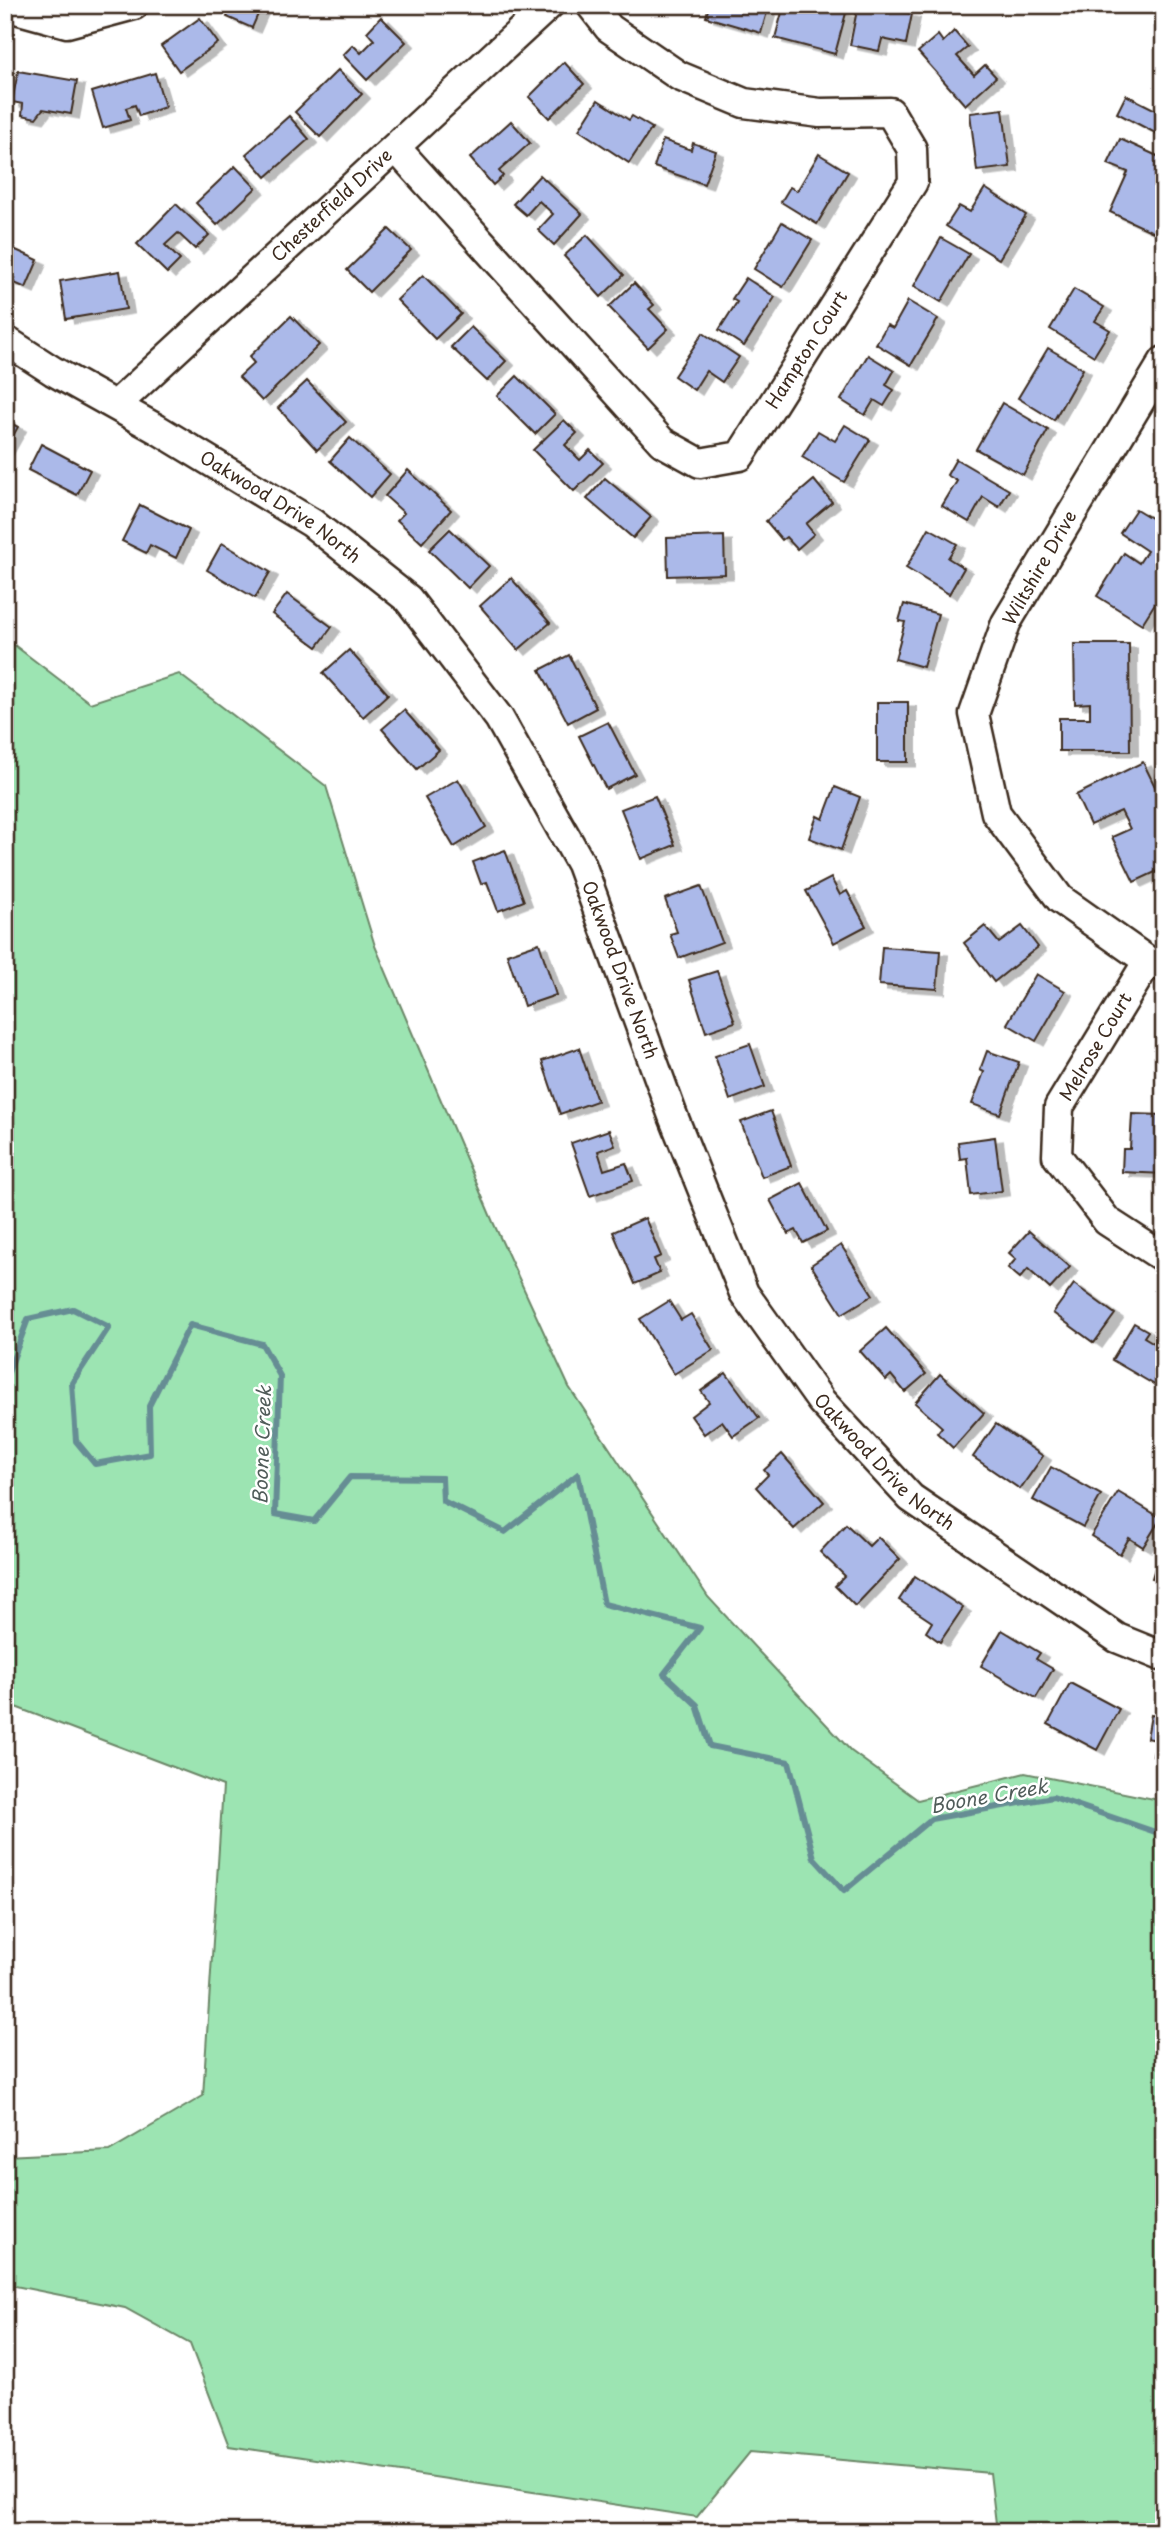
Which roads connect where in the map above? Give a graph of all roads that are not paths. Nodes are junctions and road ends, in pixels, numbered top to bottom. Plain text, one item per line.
1 (134, 5) edge
2 (549, 5) edge
3 (591, 5) edge
4 (5, 6) edge
5 (396, 148) junction
6 (5, 340) edge
7 (1164, 361) edge
8 (117, 405) junction
9 (1156, 964) edge
10 (1164, 1258) edge
11 (1164, 1657) edge

1 - 4 street
2 - 5 street, Chesterfield Drive
3 - 5 street, Hampton Court
5 - 8 street, Chesterfield Drive
6 - 8 street, Oakwood Drive North
7 - 9 street, Wiltshire Drive
8 - 11 street, Oakwood Drive North
9 - 10 street, Melrose Court

